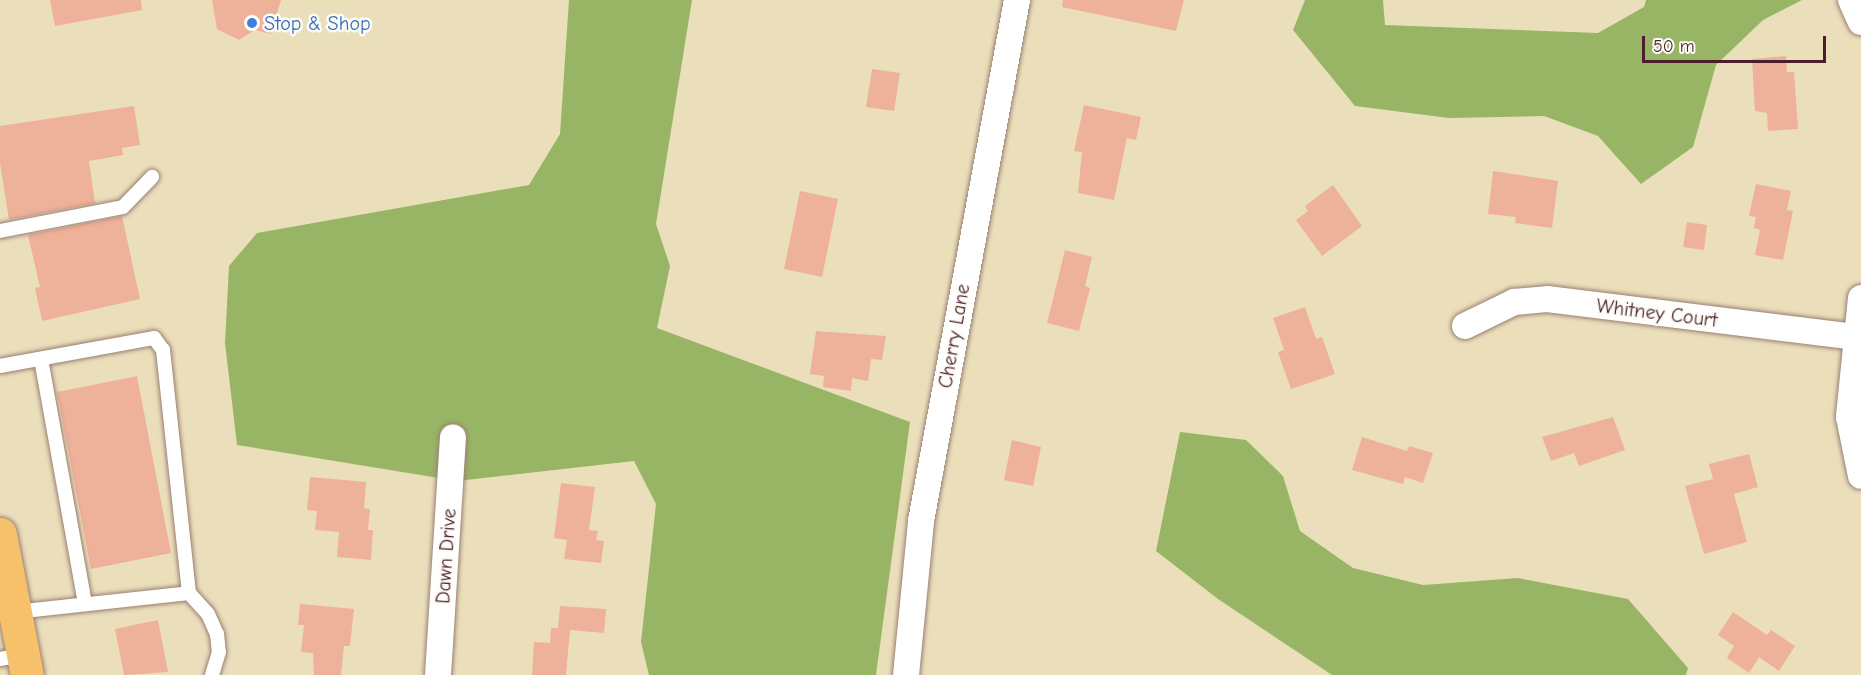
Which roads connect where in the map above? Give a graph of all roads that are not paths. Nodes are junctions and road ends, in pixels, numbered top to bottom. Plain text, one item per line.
1 (1017, 0) edge
2 (1851, 0) edge
3 (1861, 22) edge
4 (152, 177) dead end
5 (0, 231) edge
6 (1861, 298) edge
7 (1465, 326) dead end
8 (1855, 337) junction
9 (41, 359) junction
10 (0, 366) edge
11 (453, 437) dead end
12 (1861, 476) edge
13 (0, 534) edge
14 (189, 593) junction
15 (85, 604) junction
16 (15, 612) junction
17 (17, 663) edge
18 (212, 675) edge
19 (438, 675) edge
20 (906, 675) edge

1 - 20 street, Cherry Lane
2 - 3 street
4 - 5 lane
6 - 8 street
7 - 8 street, Whitney Court
8 - 12 street
9 - 10 lane
9 - 14 lane
9 - 15 lane
11 - 19 street, Dawn Drive
13 - 16 main road
14 - 15 lane
14 - 18 lane
15 - 16 lane
16 - 17 main road

